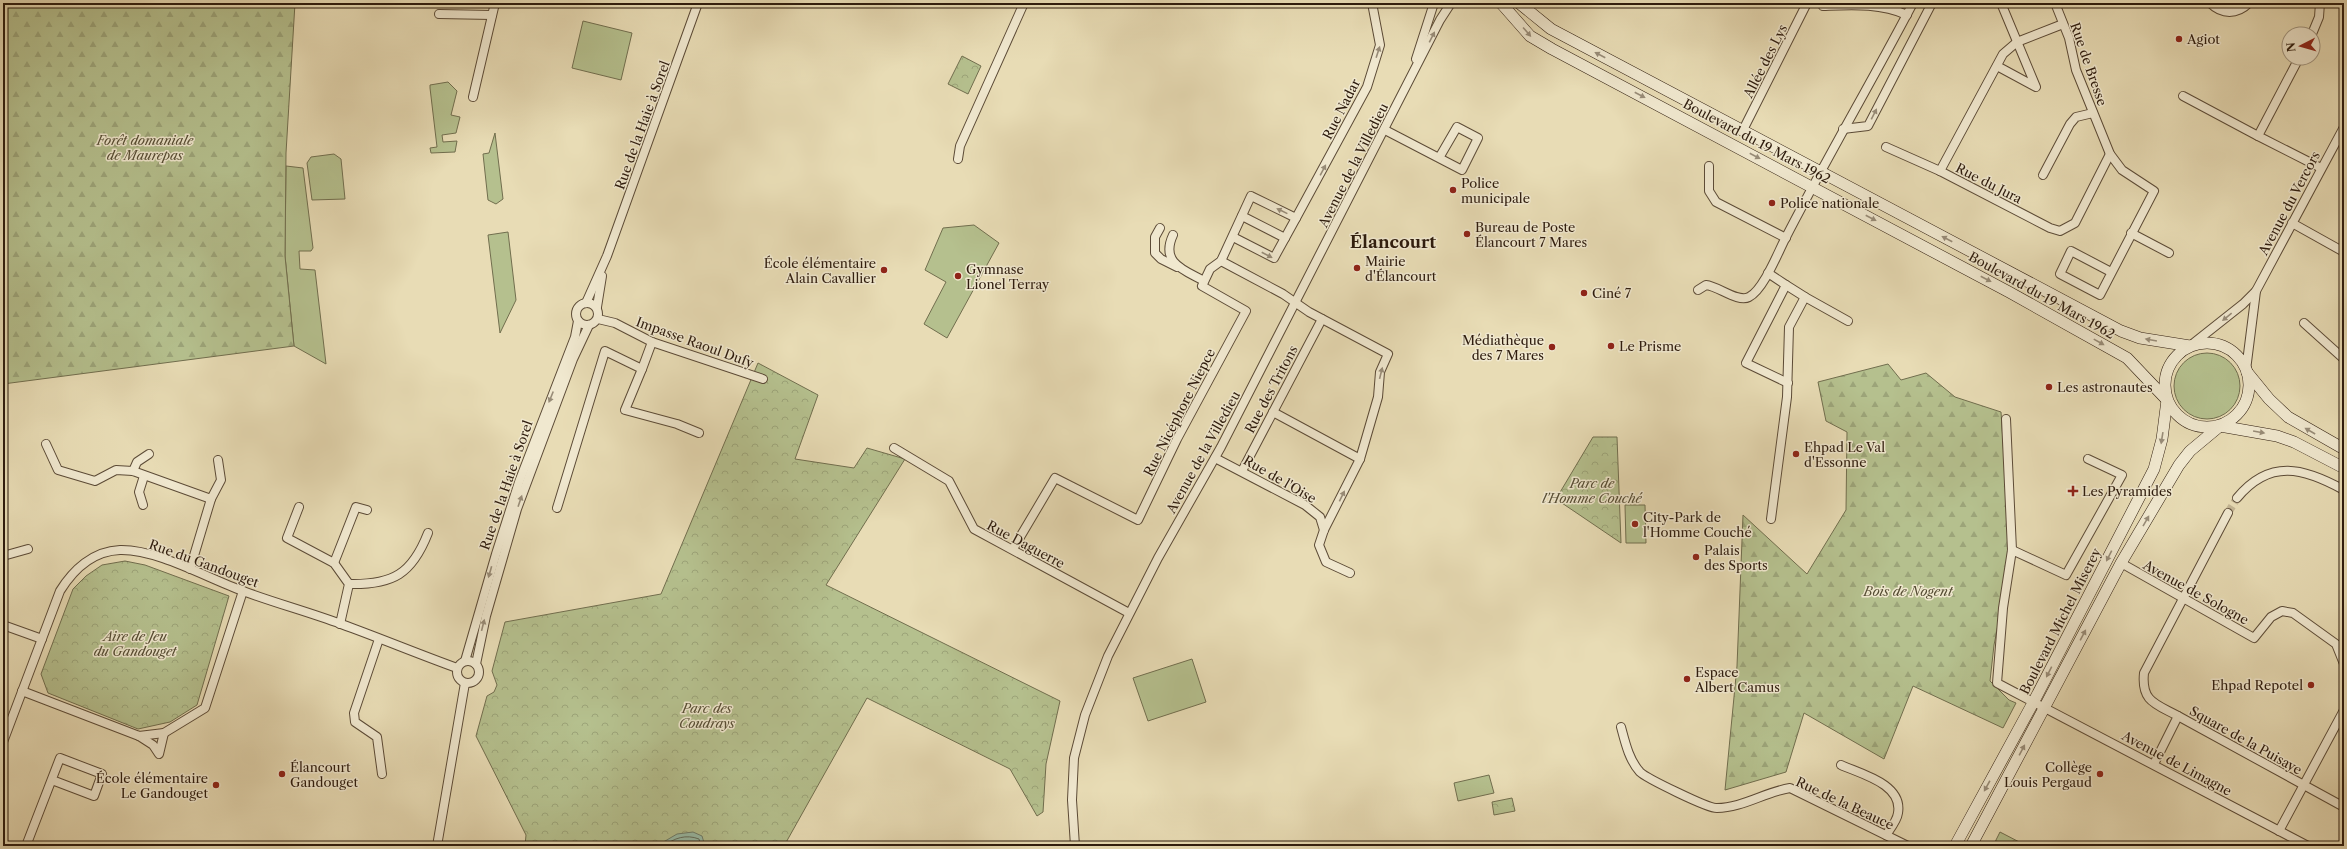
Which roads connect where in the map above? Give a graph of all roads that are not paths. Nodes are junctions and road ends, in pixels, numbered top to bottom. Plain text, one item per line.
1 (495, 3) edge
2 (698, 3) edge
3 (1024, 3) edge
4 (1372, 3) edge
5 (1434, 3) edge
6 (1451, 3) edge
7 (1501, 3) edge
8 (1519, 3) edge
9 (1807, 3) edge
10 (1913, 3) edge
11 (1932, 3) edge
12 (2001, 3) edge
13 (2055, 3) edge
14 (2210, 3) edge
15 (2249, 3) edge
16 (2320, 3) edge
17 (1823, 6) dead end
18 (439, 14) dead end
19 (492, 15) junction
20 (1907, 15) junction
21 (2063, 24) junction
22 (2315, 26) edge
23 (2017, 42) junction
24 (1996, 66) junction
25 (2295, 66) edge
26 (1408, 84) junction
27 (2183, 96) dead end
28 (473, 97) dead end
29 (2093, 113) junction
30 (2344, 127) edge
31 (1385, 130) junction
32 (1743, 130) junction
33 (1843, 130) junction
34 (2258, 136) junction
35 (1886, 147) dead end
36 (2110, 154) junction
37 (1439, 158) junction
38 (958, 159) dead end
39 (1709, 166) dead end
40 (2321, 168) junction
41 (1940, 171) junction
42 (1820, 172) junction
43 (2044, 174) dead end
44 (1812, 186) junction
45 (1242, 216) junction
46 (1296, 218) junction
47 (2292, 223) junction
48 (1160, 228) dead end
49 (2131, 233) junction
50 (1173, 235) dead end
51 (1233, 237) junction
52 (1285, 238) junction
53 (1786, 238) junction
54 (2344, 252) edge
55 (2169, 253) dead end
56 (607, 256) junction
57 (1221, 261) junction
58 (1178, 267) junction
59 (1768, 272) junction
60 (2111, 272) junction
61 (1204, 281) junction
62 (1786, 285) junction
63 (1698, 290) dead end
64 (2256, 291) junction
65 (1805, 297) junction
66 (586, 303) junction
67 (1295, 303) junction
68 (596, 307) junction
69 (598, 319) junction
70 (1322, 319) junction
71 (578, 321) junction
72 (1848, 321) dead end
73 (2304, 323) dead end
74 (589, 325) junction
75 (652, 342) junction
76 (2190, 346) junction
77 (2344, 359) edge
78 (642, 369) junction
79 (2246, 370) junction
80 (762, 379) dead end
81 (1788, 383) junction
82 (2167, 400) junction
83 (1273, 412) junction
84 (2006, 419) dead end
85 (2220, 426) junction
86 (698, 433) dead end
87 (46, 444) dead end
88 (894, 448) dead end
89 (2344, 449) edge
90 (149, 454) dead end
91 (1215, 458) junction
92 (2088, 458) dead end
93 (1360, 459) junction
94 (218, 460) dead end
95 (2344, 468) edge
96 (133, 471) junction
97 (1242, 471) junction
98 (144, 476) junction
99 (2344, 490) edge
100 (2237, 498) tunnel mouth
101 (210, 499) junction
102 (143, 505) dead end
103 (299, 507) dead end
104 (558, 508) dead end
105 (367, 510) dead end
106 (2228, 514) tunnel mouth
107 (1771, 519) dead end
108 (1324, 530) junction
109 (428, 533) dead end
110 (28, 549) dead end
111 (1013, 549) junction
112 (2012, 550) junction
113 (3, 556) edge
114 (334, 563) junction
115 (2121, 563) junction
116 (190, 570) junction
117 (1350, 574) dead end
118 (349, 584) junction
119 (243, 591) junction
120 (2183, 598) junction
121 (1128, 614) junction
122 (340, 624) junction
123 (3, 625) edge
124 (42, 639) junction
125 (379, 639) junction
126 (465, 661) junction
127 (476, 664) junction
128 (2344, 664) edge
129 (457, 668) junction
130 (465, 683) junction
131 (22, 691) junction
132 (2034, 701) junction
133 (2045, 707) junction
134 (2344, 710) edge
135 (2178, 716) junction
136 (1621, 727) dead end
137 (164, 733) junction
138 (139, 736) junction
139 (3, 742) edge
140 (2154, 764) junction
141 (1841, 765) dead end
142 (382, 774) dead end
143 (52, 780) junction
144 (2303, 785) junction
145 (2344, 807) edge
146 (2279, 831) junction
147 (1886, 835) junction
148 (26, 846) edge
149 (437, 846) edge
150 (1075, 846) edge
151 (1908, 846) edge
152 (1955, 846) edge
153 (1972, 846) edge
154 (2308, 846) edge

1 - 19 street
2 - 56 street, Rue de la Haie à Sorel
3 - 38 street
46 -> 4 street, Rue Nadar
5 - 26 street, Avenue de la Villedieu
26 -> 6 street, Avenue de la Villedieu
7 -> 44 street, Boulevard du 19 Mars 1962
32 -> 8 street, Boulevard du 19 Mars 1962
9 - 32 street, Allée des Lys
10 - 20 street
33 -> 11 street
12 - 23 street
13 - 21 street, Rue de Bresse
14 - 15 street
16 - 22 street
17 - 20 street
18 - 19 street
19 - 28 street
20 - 33 street
21 - 23 street, Rue du Jura
21 - 29 street, Rue de Bresse
23 - 24 street, Rue du Jura
23 - 24 street
24 - 41 street, Rue du Jura
25 - 34 street
26 - 31 street, Avenue de la Villedieu
27 - 34 street
29 - 36 street, Rue de Bresse
29 - 43 street
30 - 40 street, Avenue du Vercors
31 - 37 street
31 - 67 street, Avenue de la Villedieu
32 - 42 street, Boulevard du 19 Mars 1962
33 - 42 street
34 - 40 street
35 - 41 street
36 - 41 street, Rue du Jura
36 - 49 street, Rue de Bresse
37 - 37 street
39 - 53 street
40 - 47 street, Avenue du Vercors
42 - 44 street
76 -> 42 street, Boulevard du 19 Mars 1962
44 - 53 street
44 -> 82 street, Boulevard du 19 Mars 1962
46 -> 45 street
45 - 51 street
45 - 52 street
46 - 52 street, Rue Nadar
47 - 54 street
47 - 64 street, Avenue du Vercors
48 - 58 street
49 - 55 street
49 - 60 street
50 - 58 street
51 -> 52 street, Rue Nadar
51 - 57 street
53 - 59 street
56 - 66 street, Rue de la Haie à Sorel
56 - 68 street, Rue de la Haie à Sorel
57 - 61 street
57 - 67 street
58 - 61 street
59 - 62 street
59 - 63 street
60 - 60 street
61 - 111 street, Rue Nicéphore Niepce
62 - 65 street
62 - 81 street
64 -> 76 street, Avenue du Vercors
64 - 79 street, Avenue du Vercors
65 - 72 street
65 - 81 street
66 - 68 street
66 - 71 street
67 - 70 street
67 - 91 street, Avenue de la Villedieu
68 - 69 street
69 - 74 street
69 - 75 street, Impasse Raoul Dufy
70 - 83 street, Rue des Tritons
93 -> 70 street
71 - 74 street
71 -> 126 street, Rue de la Haie à Sorel
73 - 77 street
127 -> 74 street, Rue de la Haie à Sorel
75 - 78 street
75 - 80 street, Impasse Raoul Dufy
76 - 79 street
76 - 82 street
78 - 86 street
78 - 104 street
79 - 85 street
89 -> 79 street
81 - 107 street
82 - 85 street
82 -> 132 street, Boulevard Michel Miserey
83 - 93 street
83 - 97 street, Rue des Tritons
84 - 112 street
85 -> 95 street
115 -> 85 street, Boulevard Michel Miserey
87 - 96 street
88 - 111 street, Rue Daguerre
90 - 96 street
91 - 97 street, Rue de l'Oise
91 - 121 street, Avenue de la Villedieu
92 - 112 street
108 -> 93 street
94 - 101 street
96 - 98 street
97 - 108 street, Rue de l'Oise
98 - 101 street
98 - 102 street
99 - 100 street
101 - 116 street
103 - 114 street
105 - 114 street
106 - 120 street, Square de la Puisaye
108 - 117 street
109 - 118 street
110 - 113 street
111 - 121 street, Rue Daguerre
112 - 132 street, Avenue de Limagne
114 - 118 street
115 - 120 street, Avenue de Sologne
133 -> 115 street, Boulevard Michel Miserey
116 - 119 street, Rue du Gandouget
116 - 124 street, Rue du Gandouget
118 - 122 street
119 - 122 street, Rue du Gandouget
119 - 137 street
120 - 128 street, Avenue de Sologne
120 - 135 street, Square de la Puisaye
121 - 150 street, Avenue de la Villedieu
122 - 125 street, Rue du Gandouget
123 - 124 street
124 - 131 street, Rue du Gandouget
125 - 129 street, Rue du Gandouget
125 - 142 street
126 - 127 street
126 - 129 street
127 - 130 street
129 - 130 street
130 - 149 street
131 - 138 street
131 - 139 street, Rue du Gandouget
132 - 133 street, Avenue de Limagne
132 -> 152 street, Boulevard Michel Miserey
133 - 140 street, Avenue de Limagne
153 -> 133 street, Boulevard Michel Miserey
134 - 144 street
135 - 140 street
135 - 144 street, Square de la Puisaye
136 - 147 street, Rue de la Beauce
137 - 138 street
137 - 138 street
140 - 146 street, Avenue de Limagne
141 - 147 street
143 - 143 street
143 - 148 street
144 - 145 street, Square de la Puisaye
144 - 146 street
146 - 154 street, Avenue de Limagne
147 - 151 street, Rue de la Beauce

